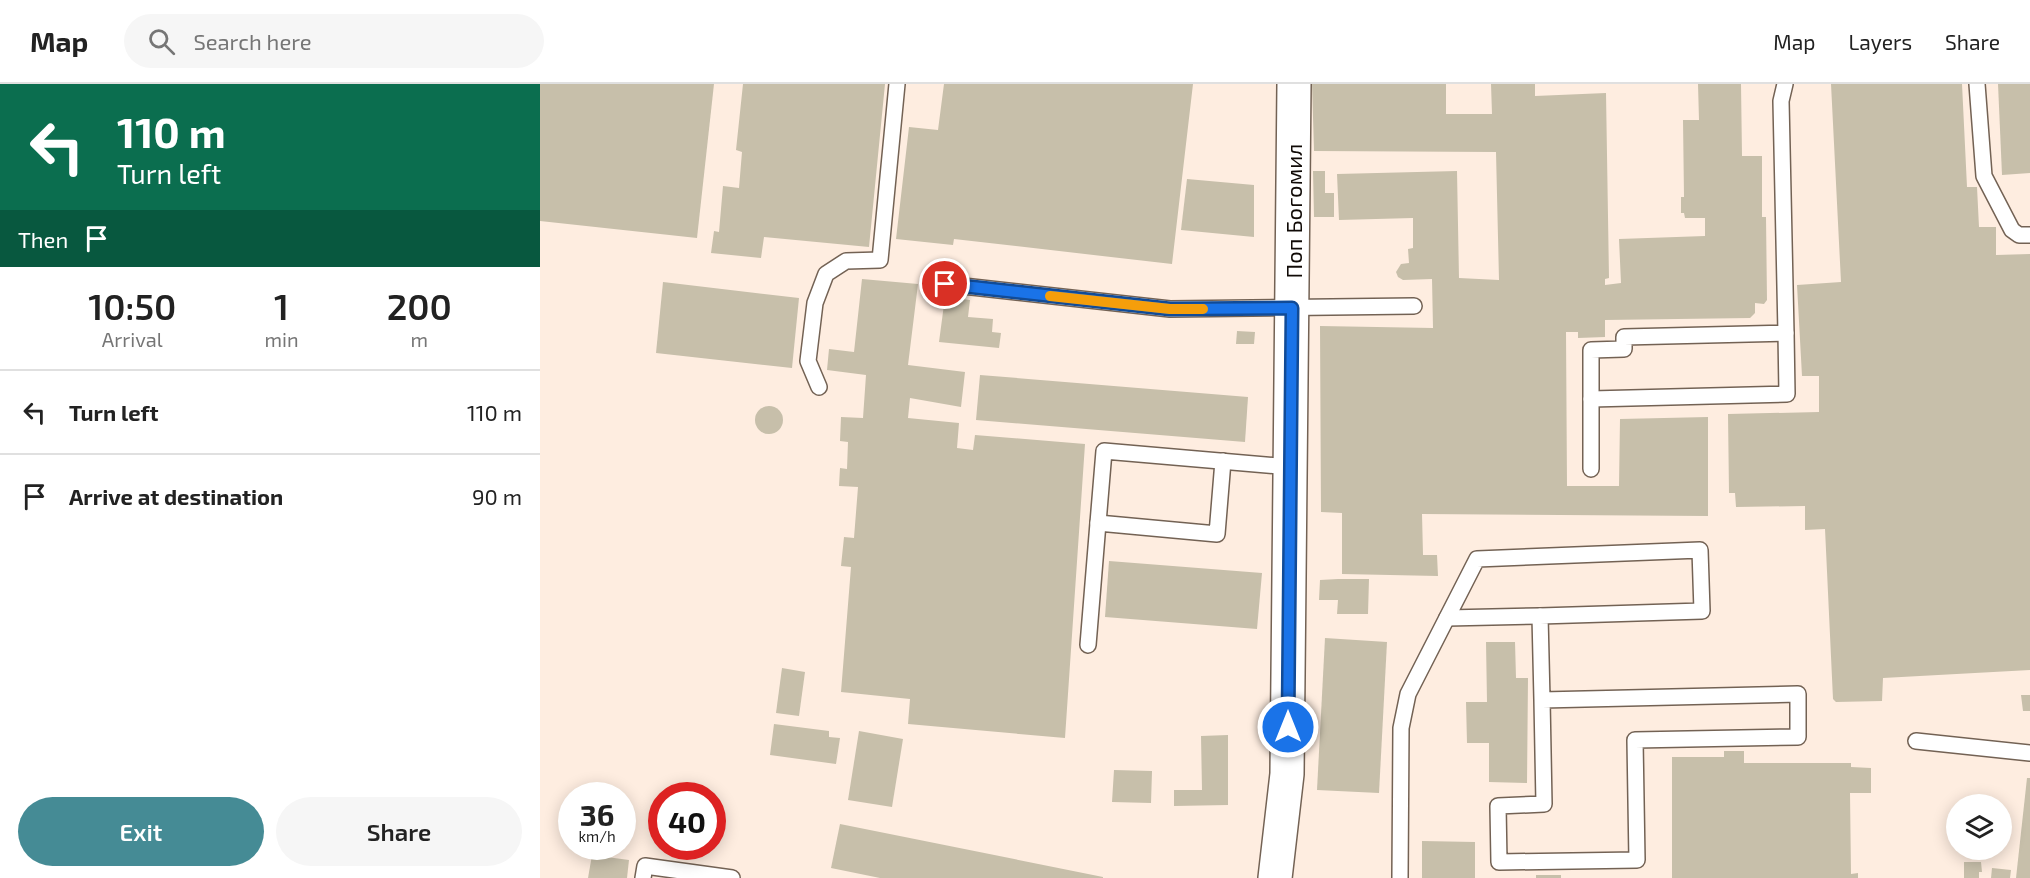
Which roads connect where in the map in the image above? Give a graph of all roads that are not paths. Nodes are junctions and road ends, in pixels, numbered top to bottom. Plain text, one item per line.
1 (897, 84) edge
2 (1294, 84) edge
3 (1785, 84) edge
4 (1977, 84) edge
5 (2030, 235) edge
6 (945, 284) dead end
7 (1414, 306) dead end
8 (1292, 308) junction
9 (1786, 333) junction
10 (819, 387) dead end
11 (1591, 399) junction
12 (1223, 461) junction
13 (1290, 467) junction
14 (1591, 469) dead end
15 (1098, 524) junction
16 (1540, 616) junction
17 (1447, 618) junction
18 (1088, 645) dead end
19 (1542, 700) junction
20 (1916, 741) dead end
21 (2030, 753) edge
22 (643, 878) edge
23 (732, 878) edge
24 (1275, 878) edge
25 (1400, 878) edge

1 - 10 lane
2 - 8 street, Поп Богомил
3 - 9 lane
4 - 5 lane
6 - 8 lane
7 - 8 lane
8 - 13 street, Поп Богомил
9 - 11 lane
9 - 11 lane
11 - 14 lane
12 - 13 lane
12 - 15 lane
12 - 15 lane
13 - 24 street, Поп Богомил
15 - 18 lane
16 - 17 lane
16 - 17 lane
16 - 19 lane
17 - 25 lane
19 - 19 lane
20 - 21 lane
22 - 23 lane

